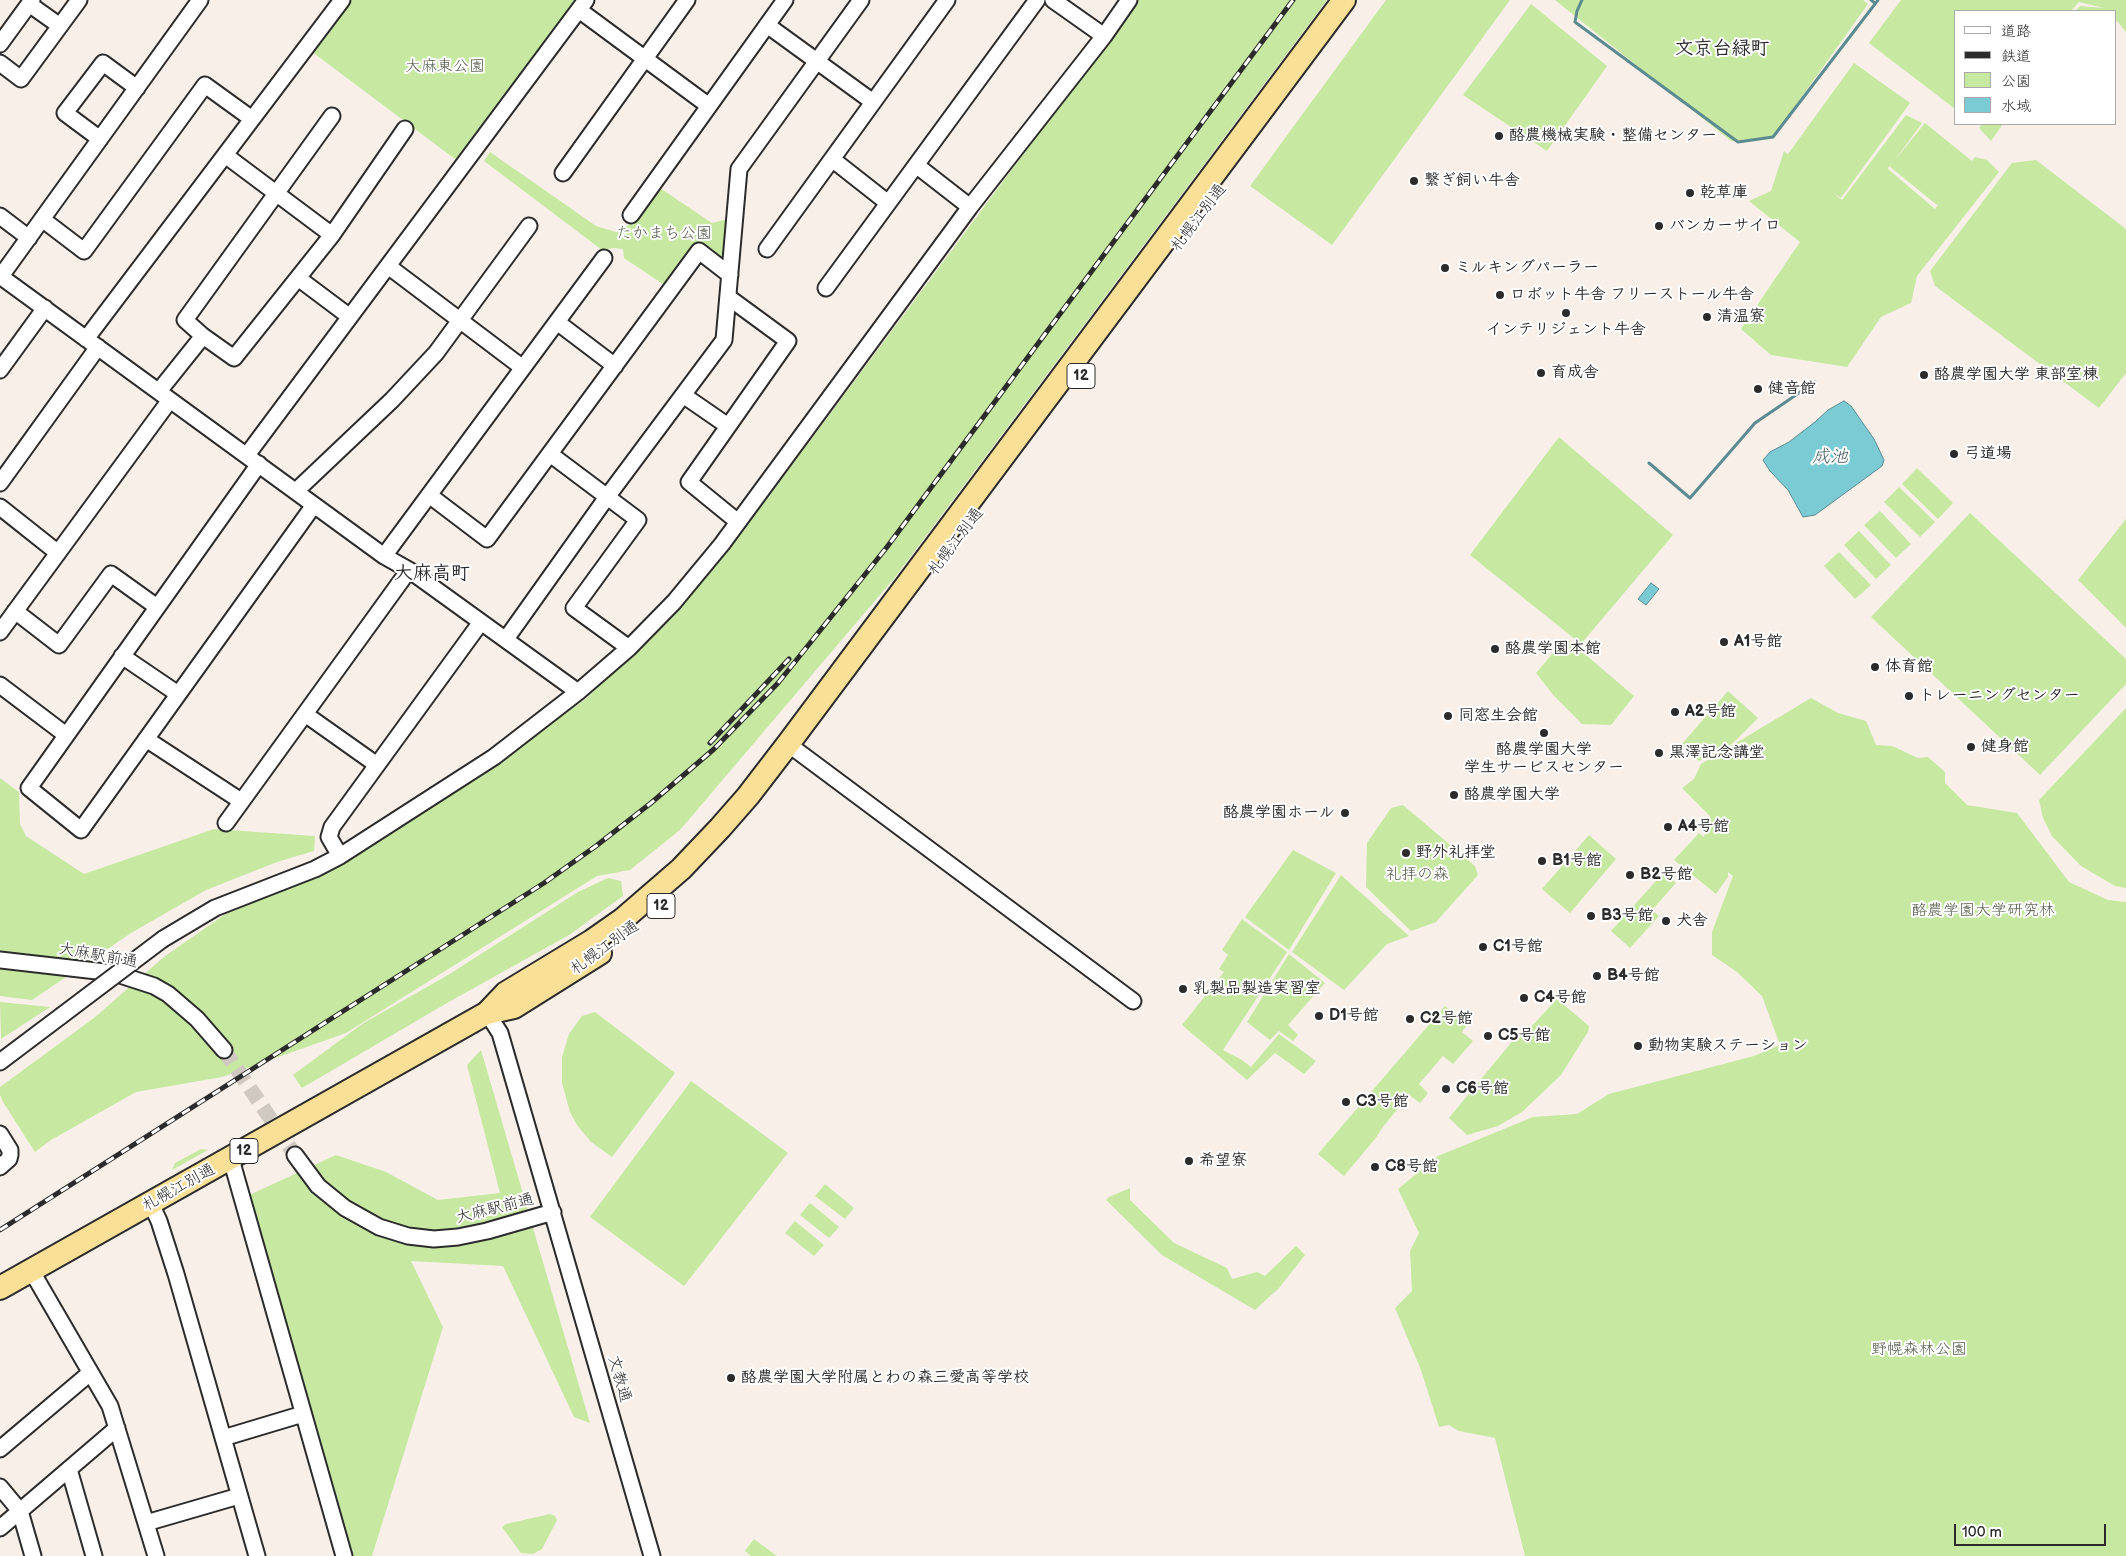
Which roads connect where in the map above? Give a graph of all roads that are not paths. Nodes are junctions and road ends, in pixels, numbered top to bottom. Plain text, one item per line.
1 (79, 0) edge
2 (200, 0) edge
3 (342, 0) edge
4 (687, 0) edge
5 (785, 0) edge
6 (861, 0) edge
7 (947, 0) edge
8 (1037, 0) edge
9 (1053, 0) edge
10 (1129, 0) edge
11 (1344, 0) edge
12 (1362, 0) edge
13 (30, 2) edge
14 (583, 5) edge
15 (767, 25) junction
16 (60, 26) junction
17 (1104, 36) junction
18 (0, 44) edge
19 (644, 59) junction
20 (817, 61) junction
21 (0, 63) edge
22 (137, 88) junction
23 (873, 102) junction
24 (709, 106) junction
25 (332, 116) dead end
26 (252, 119) junction
27 (405, 128) dead end
28 (100, 139) junction
29 (225, 155) junction
30 (832, 159) junction
31 (916, 165) junction
32 (564, 173) dead end
33 (277, 192) junction
34 (888, 203) junction
35 (970, 207) junction
36 (631, 215) dead end
37 (0, 216) edge
38 (42, 219) junction
39 (529, 226) dead end
40 (332, 234) junction
41 (28, 238) junction
42 (767, 249) dead end
43 (604, 258) dead end
44 (388, 266) junction
45 (730, 275) junction
46 (0, 276) edge
47 (298, 278) junction
48 (826, 288) dead end
49 (728, 297) junction
50 (45, 308) junction
51 (350, 317) junction
52 (459, 320) junction
53 (557, 322) junction
54 (203, 336) junction
55 (92, 343) junction
56 (614, 366) junction
57 (523, 368) junction
58 (0, 370) edge
59 (683, 394) junction
60 (165, 396) junction
61 (728, 426) junction
62 (550, 454) junction
63 (253, 460) junction
64 (0, 484) edge
65 (296, 491) junction
66 (429, 495) junction
67 (607, 497) junction
68 (314, 504) junction
69 (0, 507) edge
70 (738, 522) junction
71 (58, 553) junction
72 (384, 556) junction
73 (409, 570) junction
74 (157, 607) junction
75 (15, 611) junction
76 (481, 622) junction
77 (0, 632) edge
78 (506, 639) junction
79 (629, 648) junction
80 (122, 656) junction
81 (0, 684) edge
82 (578, 692) junction
83 (178, 694) junction
84 (305, 714) junction
85 (66, 735) junction
86 (146, 739) junction
87 (794, 748) junction
88 (377, 765) junction
89 (241, 801) junction
90 (226, 823) dead end
91 (340, 856) junction
92 (0, 960) edge
93 (1133, 1001) dead end
94 (487, 1013) junction
95 (224, 1050) tunnel mouth
96 (0, 1062) edge
97 (0, 1134) edge
98 (294, 1156) tunnel mouth
99 (231, 1159) junction
100 (0, 1167) edge
101 (151, 1204) junction
102 (553, 1212) junction
103 (31, 1270) junction
104 (0, 1288) edge
105 (90, 1373) junction
106 (303, 1414) junction
107 (116, 1428) junction
108 (223, 1438) junction
109 (0, 1449) edge
110 (69, 1469) junction
111 (0, 1487) edge
112 (240, 1496) junction
113 (20, 1511) junction
114 (146, 1523) junction
115 (0, 1528) edge
116 (33, 1556) edge
117 (94, 1556) edge
118 (156, 1556) edge
119 (257, 1556) edge
120 (344, 1556) edge
121 (652, 1556) edge

1 - 16 street
2 - 22 street
3 - 26 street
4 - 19 street
5 - 15 street
6 - 20 street
7 - 23 street
8 - 31 street
9 - 17 street
10 - 17 street
11 - 87 highway, 札幌江別通 / 12
12 - 87 highway, 札幌江別通 / 12
13 - 16 street
13 - 18 street
14 - 19 street
14 - 44 street
15 - 20 street
15 - 24 street
16 - 21 street
17 - 35 street
19 - 24 street
19 - 32 street
20 - 23 street
20 - 45 street
22 - 28 street
22 - 28 street
23 - 30 street
24 - 36 street
25 - 33 street
26 - 29 street
26 - 38 street
27 - 40 street
28 - 38 street
29 - 33 street
29 - 55 street
30 - 34 street
30 - 42 street
31 - 34 street
31 - 35 street
33 - 40 street
33 - 54 street
34 - 48 street
35 - 70 street
37 - 41 street
38 - 41 street
39 - 52 street
40 - 47 street
41 - 46 street
43 - 53 street
44 - 51 street
44 - 52 street
45 - 49 street
45 - 56 street
46 - 50 street
47 - 51 street
47 - 54 street
49 - 59 street
49 - 61 street
50 - 55 street
50 - 58 street
51 - 63 street
52 - 57 street
52 - 65 street
53 - 56 street
53 - 57 street
54 - 60 street
55 - 60 street
55 - 64 street
56 - 62 street
57 - 66 street
59 - 61 street
59 - 67 street
60 - 63 street
60 - 71 street
61 - 70 street
62 - 66 street
62 - 67 street
63 - 65 street
63 - 74 street
65 - 68 street
66 - 72 street
67 - 78 street
67 - 79 street
68 - 72 street
68 - 83 street
69 - 71 street
70 - 79 street
71 - 75 street
72 - 73 street
73 - 76 street
73 - 84 street
74 - 75 street
74 - 80 street
75 - 77 street
76 - 78 street
76 - 88 street
78 - 82 street
79 - 82 street
80 - 83 street
80 - 85 street
81 - 85 street
82 - 91 street
83 - 86 street
84 - 88 street
84 - 89 street
85 - 86 street
86 - 89 street
87 - 93 street
87 - 94 highway, 札幌江別通 / 12
88 - 91 street
89 - 90 street
91 - 96 street, bridge
92 - 95 street, 大麻駅前通
94 - 99 highway, 札幌江別通 / 12
94 - 102 street, 大麻駅前通
97 - 100 street
98 - 102 street, 大麻駅前通
99 - 101 highway, 札幌江別通 / 12
99 - 106 street
101 - 103 highway, 札幌江別通 / 12
101 - 108 street
102 - 121 street, 文教通
103 - 104 highway, 札幌江別通 / 12
103 - 105 street
105 - 107 street
105 - 109 street
106 - 108 street
106 - 120 street
107 - 110 street
107 - 114 street
108 - 112 street
110 - 113 street
110 - 117 street
111 - 113 street
112 - 114 street
112 - 119 street
113 - 115 street
113 - 116 street
114 - 118 street

